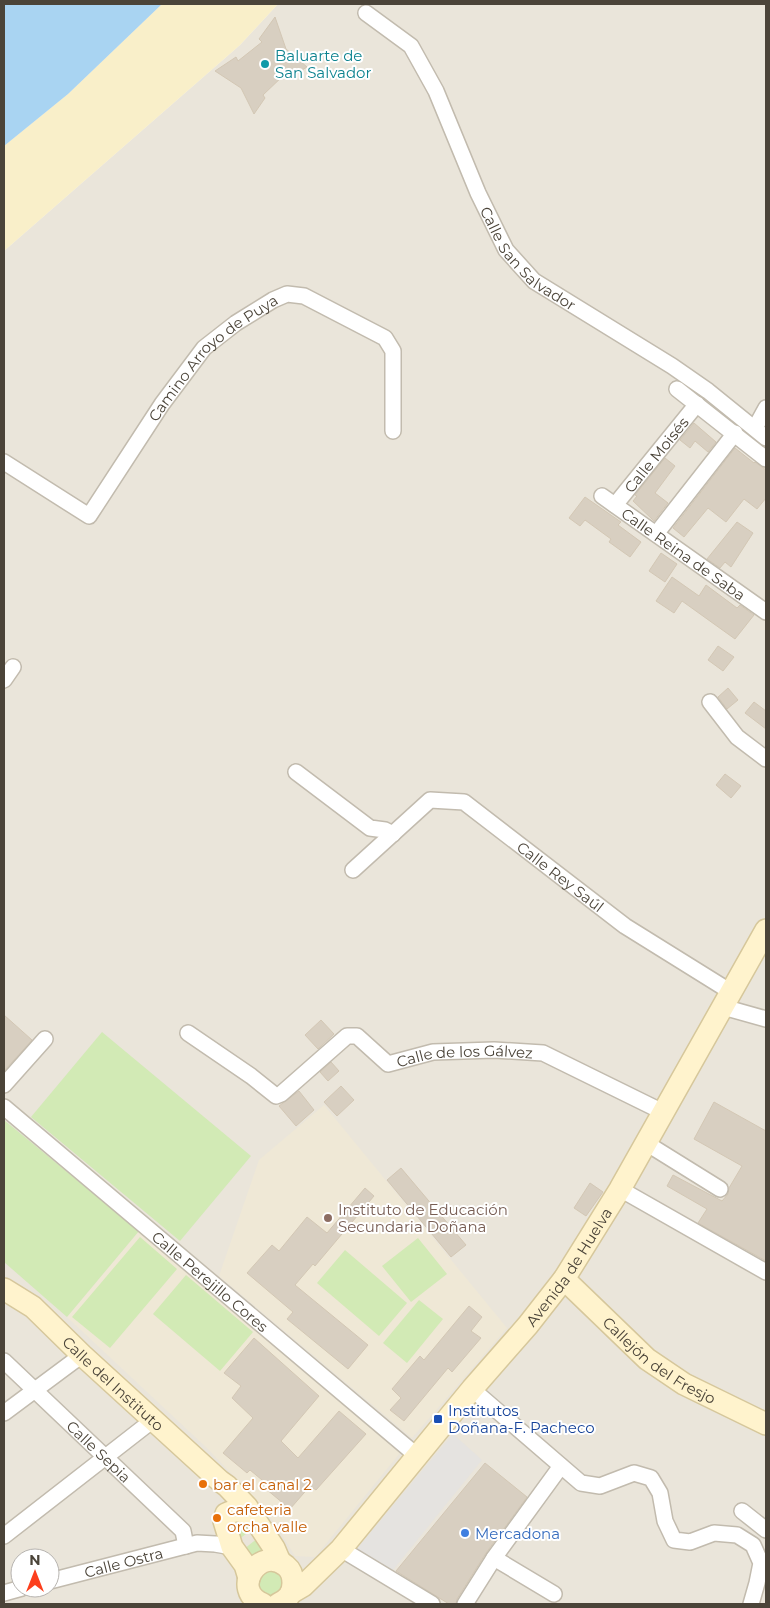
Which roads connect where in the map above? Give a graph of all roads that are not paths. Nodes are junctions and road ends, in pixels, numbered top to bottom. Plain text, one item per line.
1 (366, 14) dead end
2 (677, 389) dead end
3 (697, 404) junction
4 (763, 421) edge
5 (393, 431) dead end
6 (735, 433) junction
7 (766, 459) edge
8 (4, 462) edge
9 (602, 496) dead end
10 (615, 505) junction
11 (656, 534) junction
12 (766, 612) edge
13 (13, 667) dead end
14 (4, 680) edge
15 (710, 702) dead end
16 (766, 759) edge
17 (296, 772) dead end
18 (393, 834) junction
19 (353, 870) dead end
20 (766, 930) edge
21 (727, 1000) junction
22 (766, 1019) edge
23 (188, 1033) dead end
24 (45, 1039) dead end
25 (4, 1085) edge
26 (4, 1107) edge
27 (663, 1112) junction
28 (646, 1143) junction
29 (620, 1189) junction
30 (720, 1189) dead end
31 (766, 1272) edge
32 (564, 1279) junction
33 (4, 1289) edge
34 (82, 1355) junction
35 (4, 1361) edge
36 (472, 1388) junction
37 (34, 1390) junction
38 (4, 1413) edge
39 (153, 1420) junction
40 (766, 1424) edge
41 (416, 1455) junction
42 (105, 1458) junction
43 (561, 1466) junction
44 (220, 1481) junction
45 (742, 1511) dead end
46 (252, 1516) junction
47 (225, 1517) junction
48 (766, 1530) edge
49 (4, 1536) edge
50 (192, 1544) junction
51 (232, 1548) junction
52 (341, 1548) junction
53 (494, 1558) junction
54 (60, 1578) edge
55 (248, 1578) junction
56 (282, 1594) edge
57 (554, 1594) dead end
58 (432, 1604) edge
59 (466, 1604) edge
60 (751, 1604) edge

1 - 4 street, Calle San Salvador
2 - 3 street
3 - 6 street
3 - 10 street, Calle Moisés
5 - 8 street, Camino Arroyo de Puya
6 - 7 street
6 - 11 street
9 - 10 street, Calle Reina de Saba
10 - 11 street, Calle Reina de Saba
11 - 12 street, Calle Reina de Saba
13 - 14 street
15 - 16 street
17 - 18 street
18 - 19 street, Calle Rey Saúl
18 - 21 street, Calle Rey Saúl
20 - 21 street, Avenida de Huelva
21 - 22 street, Calle Rey Saúl
21 - 27 street, Avenida de Huelva
23 - 27 street, Calle de los Gálvez
24 - 25 street
26 - 41 street, Calle Perejillo Cores
27 - 28 street, Avenida de Huelva
28 - 29 street, Avenida de Huelva
28 - 30 street
29 - 31 street
29 - 32 street, Avenida de Huelva
32 - 36 street, Avenida de Huelva
32 - 40 street, Callejón del Fresjo
33 - 34 street, Calle del Instituto
34 - 37 street
34 - 39 street, Calle del Instituto
35 - 37 street, Calle Sepia
36 - 41 street, Avenida de Huelva
36 - 43 street
37 - 38 street
37 - 42 street, Calle Sepia
39 - 42 street
39 - 44 street, Calle del Instituto
41 - 52 street, Avenida de Huelva
42 - 49 street
42 - 50 street, Calle Sepia
43 - 53 street
43 - 60 street
44 - 46 street, Calle del Instituto
44 - 47 street
45 - 48 street
46 - 47 street
46 - 56 street, Calle del Instituto
47 - 50 street, Calle Ostra
47 - 51 street
50 - 51 street, Calle Ostra
50 - 54 street, Calle Ostra
51 - 55 street
52 - 56 street, Avenida de Huelva
52 - 58 street
53 - 57 street
53 - 59 street
55 - 56 street
55 - 56 street, Avenida de Huelva

